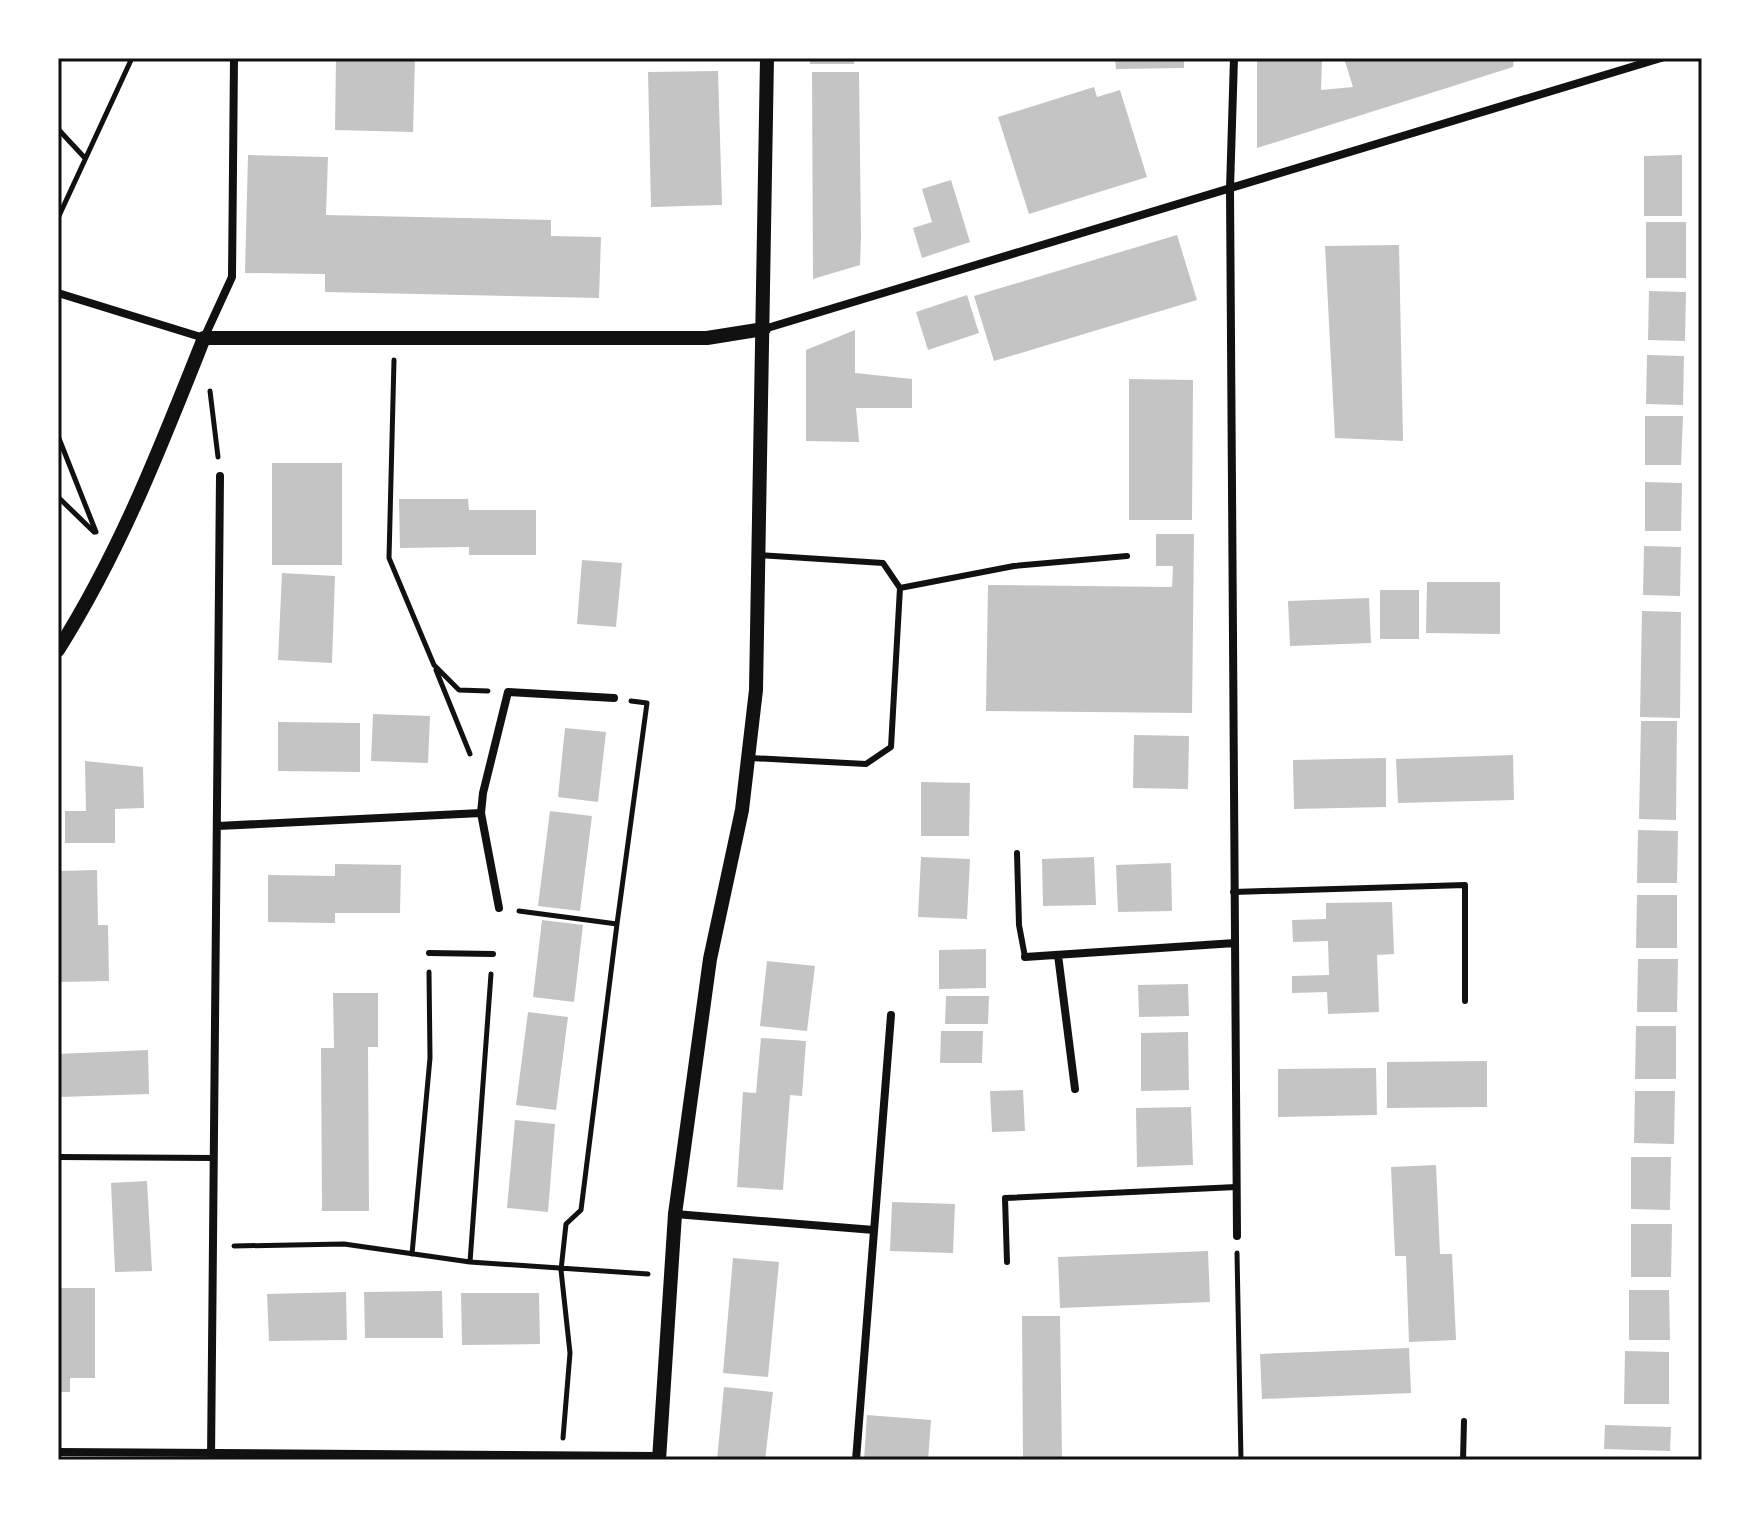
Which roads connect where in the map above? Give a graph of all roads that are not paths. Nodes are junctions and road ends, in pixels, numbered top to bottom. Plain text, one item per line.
1 (234, 58) edge
2 (767, 58) edge
3 (1234, 58) edge
4 (1661, 58) edge
5 (1230, 189) junction
6 (58, 293) edge
7 (764, 329) junction
8 (204, 338) junction
9 (220, 476) road end
10 (758, 555) junction
11 (1127, 556) dead end
12 (900, 588) junction
13 (58, 650) edge
14 (614, 698) road end
15 (748, 758) junction
16 (481, 813) junction
17 (218, 826) junction
18 (1017, 853) dead end
19 (1233, 892) junction
20 (499, 908) road end
21 (1235, 943) junction
22 (429, 953) road end
23 (493, 954) road end
24 (1058, 955) junction
25 (1025, 957) joint
26 (1465, 1001) dead end
27 (891, 1015) dead end
28 (1075, 1089) dead end
29 (58, 1157) edge
30 (215, 1158) junction
31 (1236, 1187) junction
32 (675, 1214) junction
33 (874, 1230) junction
34 (1237, 1236) road end
35 (1007, 1262) dead end
36 (1464, 1421) dead end
37 (58, 1452) edge
38 (211, 1456) edge
39 (659, 1458) edge
40 (856, 1460) edge
41 (1463, 1460) edge

1 - 8 street
2 - 7 street
3 - 5 street
4 - 5 street
5 - 7 street
5 - 19 street
6 - 8 street
7 - 8 street
7 - 10 street
8 - 13 street
9 - 17 street
10 - 12 lane
10 - 15 street
11 - 12 lane
12 - 15 lane
14 - 16 street
15 - 32 street
16 - 17 street
16 - 20 street
17 - 30 street
18 - 25 lane
19 - 21 street
19 - 26 lane
21 - 24 street
21 - 31 street
22 - 23 lane
24 - 25 street
24 - 28 street
27 - 33 street
29 - 30 lane
30 - 38 street
31 - 34 street
31 - 35 lane
32 - 33 street
32 - 39 street
33 - 40 street
36 - 41 lane
37 - 38 street
38 - 39 street

